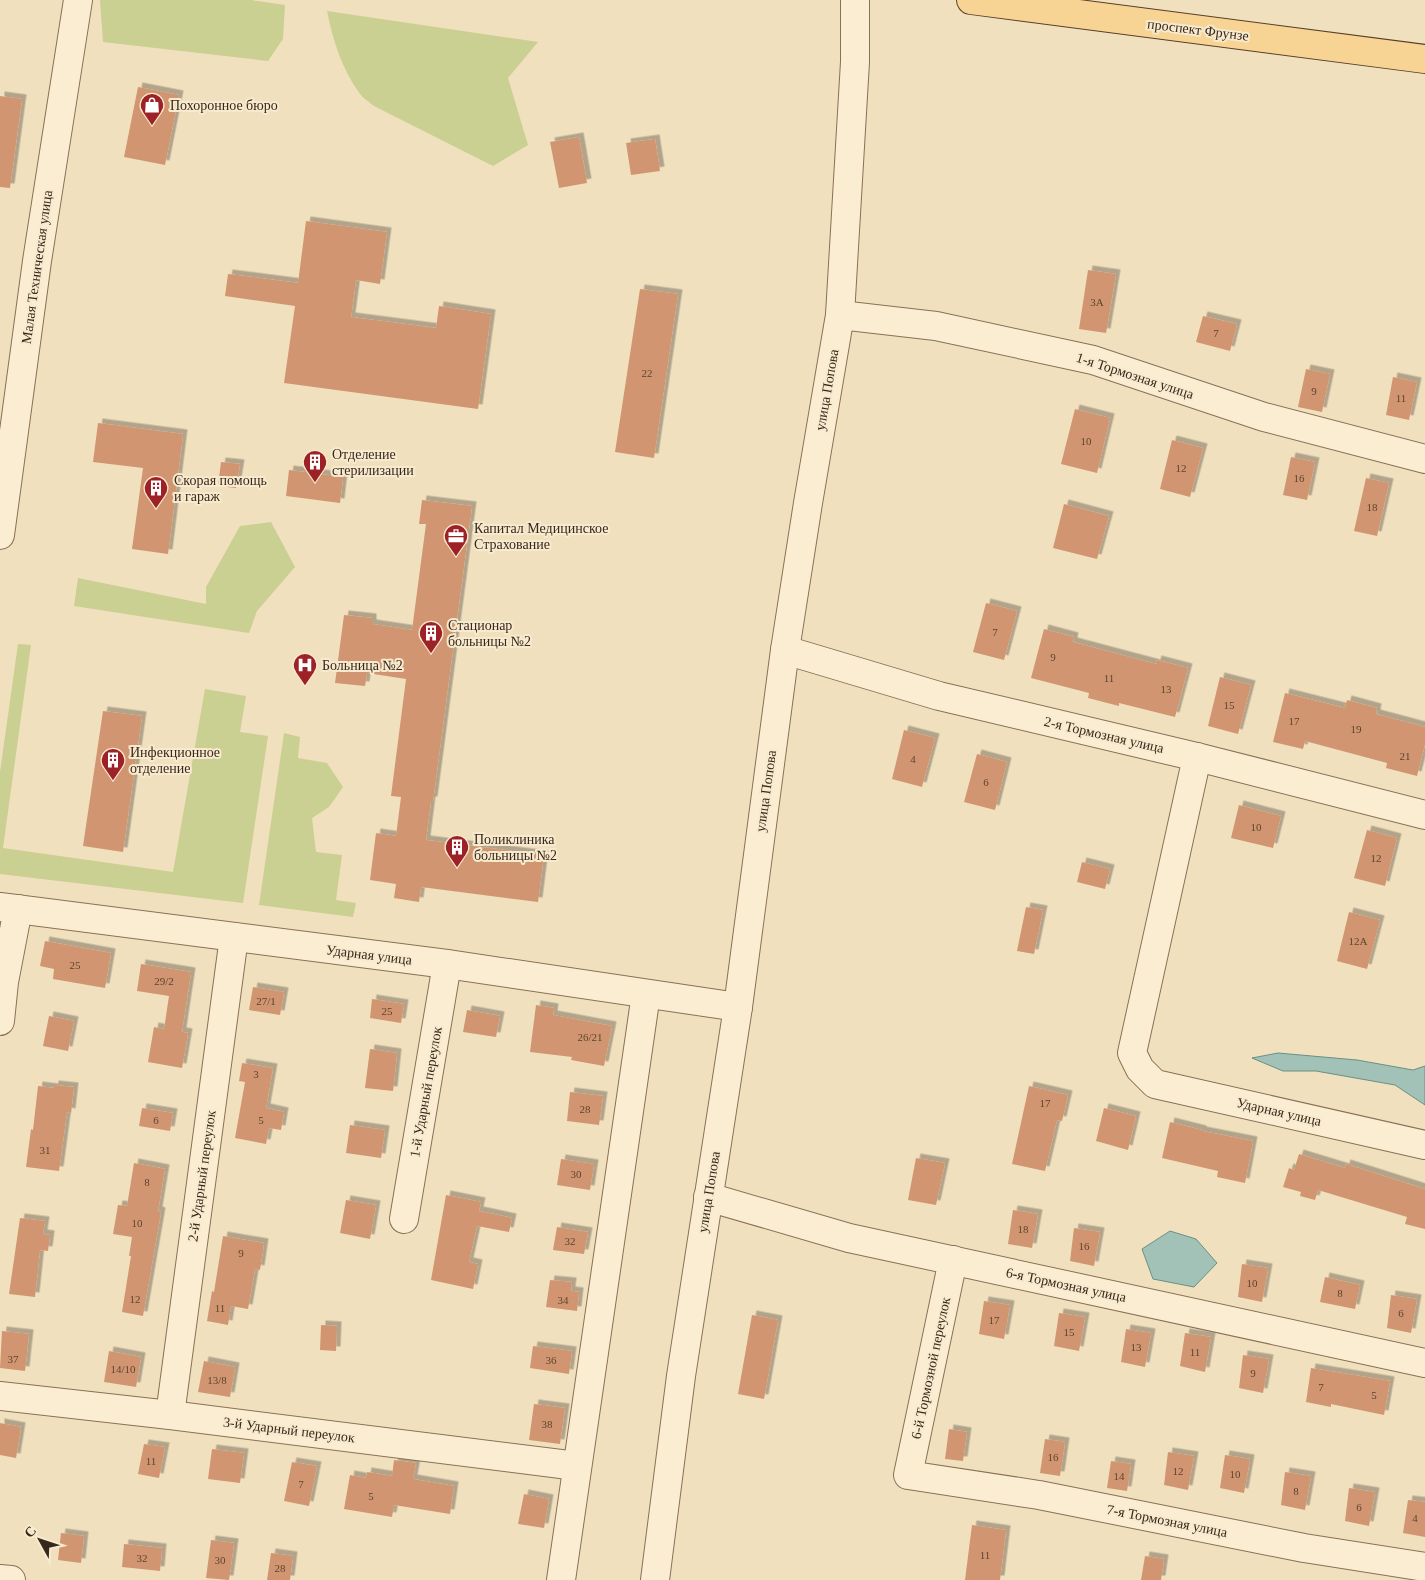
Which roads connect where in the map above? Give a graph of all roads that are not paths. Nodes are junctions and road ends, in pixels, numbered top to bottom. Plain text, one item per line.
1 (78, 0) edge
2 (855, 0) edge
3 (972, 0) edge
4 (1425, 59) edge
5 (840, 315) junction
6 (1425, 459) edge
7 (0, 535) edge
8 (785, 650) junction
9 (1197, 757) junction
10 (1425, 814) edge
11 (9, 908) edge
12 (234, 937) junction
13 (447, 964) junction
14 (646, 994) junction
15 (738, 1007) junction
16 (0, 1021) edge
17 (1425, 1145) edge
18 (708, 1197) junction
19 (404, 1219) dead end
20 (953, 1260) junction
21 (1425, 1363) edge
22 (0, 1396) edge
23 (170, 1415) junction
24 (577, 1466) junction
25 (908, 1476) joint
26 (1425, 1567) edge
27 (0, 1579) edge
28 (12, 1580) edge
29 (561, 1580) edge
30 (655, 1580) edge

1 - 7 street, Малая Техническая улица
2 - 5 street, улица Попова
3 - 4 main road, проспект Фрунзе
5 - 6 street, 1-я Тормозная улица
5 - 8 street, улица Попова
8 - 9 street, 2-я Тормозная улица
8 - 15 street, улица Попова
9 - 10 street, 2-я Тормозная улица
9 - 17 street, Ударная улица
11 - 12 street, Ударная улица
11 - 16 street
12 - 13 street, Ударная улица
12 - 23 street, 2-й Ударный переулок
13 - 14 street, Ударная улица
13 - 19 street, 1-й Ударный переулок
14 - 15 street, Ударная улица
14 - 24 street
15 - 18 street, улица Попова
18 - 20 street, 6-я Тормозная улица
18 - 30 street, улица Попова
20 - 21 street, 6-я Тормозная улица
20 - 25 street, 6-й Тормозной переулок
22 - 23 street, 3-й Ударный переулок
23 - 24 street, 3-й Ударный переулок
24 - 29 street
25 - 26 street, 7-я Тормозная улица
27 - 28 street

